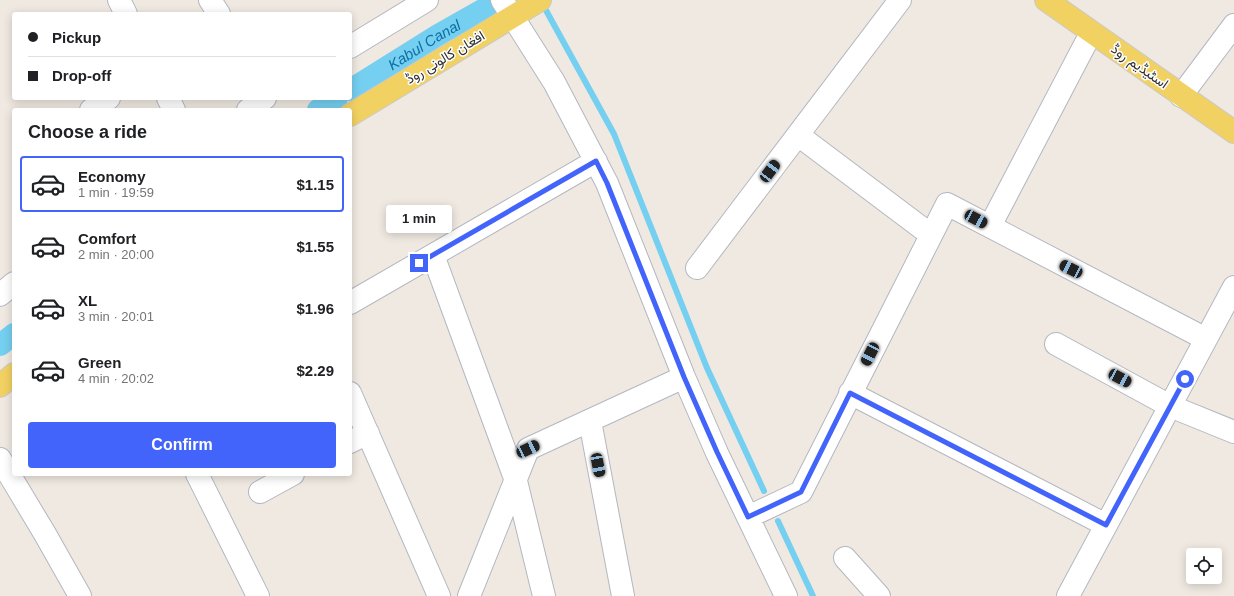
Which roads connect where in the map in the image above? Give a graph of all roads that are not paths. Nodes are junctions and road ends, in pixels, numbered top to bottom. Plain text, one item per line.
1 (119, 0) edge
2 (210, 0) edge
3 (427, 0) edge
4 (540, 0) edge
5 (900, 0) edge
6 (1046, 0) edge
7 (509, 9) edge
8 (125, 12) edge
9 (218, 12) edge
10 (1234, 25) edge
11 (1091, 32) junction
12 (352, 46) edge
13 (1181, 96) junction
14 (106, 100) edge
15 (262, 100) edge
16 (93, 108) edge
17 (251, 108) edge
18 (352, 114) edge
19 (1234, 132) edge
20 (798, 135) junction
21 (596, 161) junction
22 (990, 226) junction
23 (931, 235) junction
24 (433, 255) junction
25 (697, 268) dead end
26 (12, 285) edge
27 (1234, 288) edge
28 (0, 295) edge
29 (352, 302) edge
30 (1206, 339) junction
31 (1056, 344) dead end
32 (12, 376) edge
33 (684, 377) junction
34 (0, 386) edge
35 (850, 393) junction
36 (352, 403) edge
37 (1170, 406) junction
38 (590, 421) junction
39 (1234, 432) edge
40 (359, 438) edge
41 (0, 459) edge
42 (198, 476) edge
43 (289, 476) edge
44 (516, 481) junction
45 (260, 492) dead end
46 (748, 517) junction
47 (1106, 525) junction
48 (845, 558) dead end
49 (80, 596) edge
50 (258, 596) edge
51 (439, 596) edge
52 (469, 596) edge
53 (544, 596) edge
54 (623, 596) edge
55 (786, 596) edge
56 (879, 596) edge
57 (1068, 596) edge

1 - 8 street
2 - 9 street
3 - 12 street
4 - 7 main road, افغان کالونی روڈ
5 - 20 street
6 - 11 main road, اسٹیڈیم روڈ
7 - 18 main road, افغان کالونی روڈ
7 - 21 street
10 - 13 street
11 - 13 main road, اسٹیڈیم روڈ
11 - 22 street
13 - 19 main road, اسٹیڈیم روڈ
14 - 16 street
15 - 17 street
20 - 23 street
20 - 25 street
21 - 24 street
21 - 33 street
22 - 23 street
22 - 30 street
23 - 35 street
24 - 29 street
24 - 44 street
26 - 28 street
27 - 30 street
30 - 37 street
31 - 37 street
32 - 34 main road
33 - 38 street
33 - 46 street
35 - 46 street
35 - 47 street
36 - 40 street
37 - 39 street
37 - 47 street
38 - 44 street
38 - 54 street
40 - 51 street
41 - 49 street
42 - 50 street
43 - 45 street
44 - 52 street
44 - 53 street
46 - 55 street
47 - 57 street
48 - 56 street

